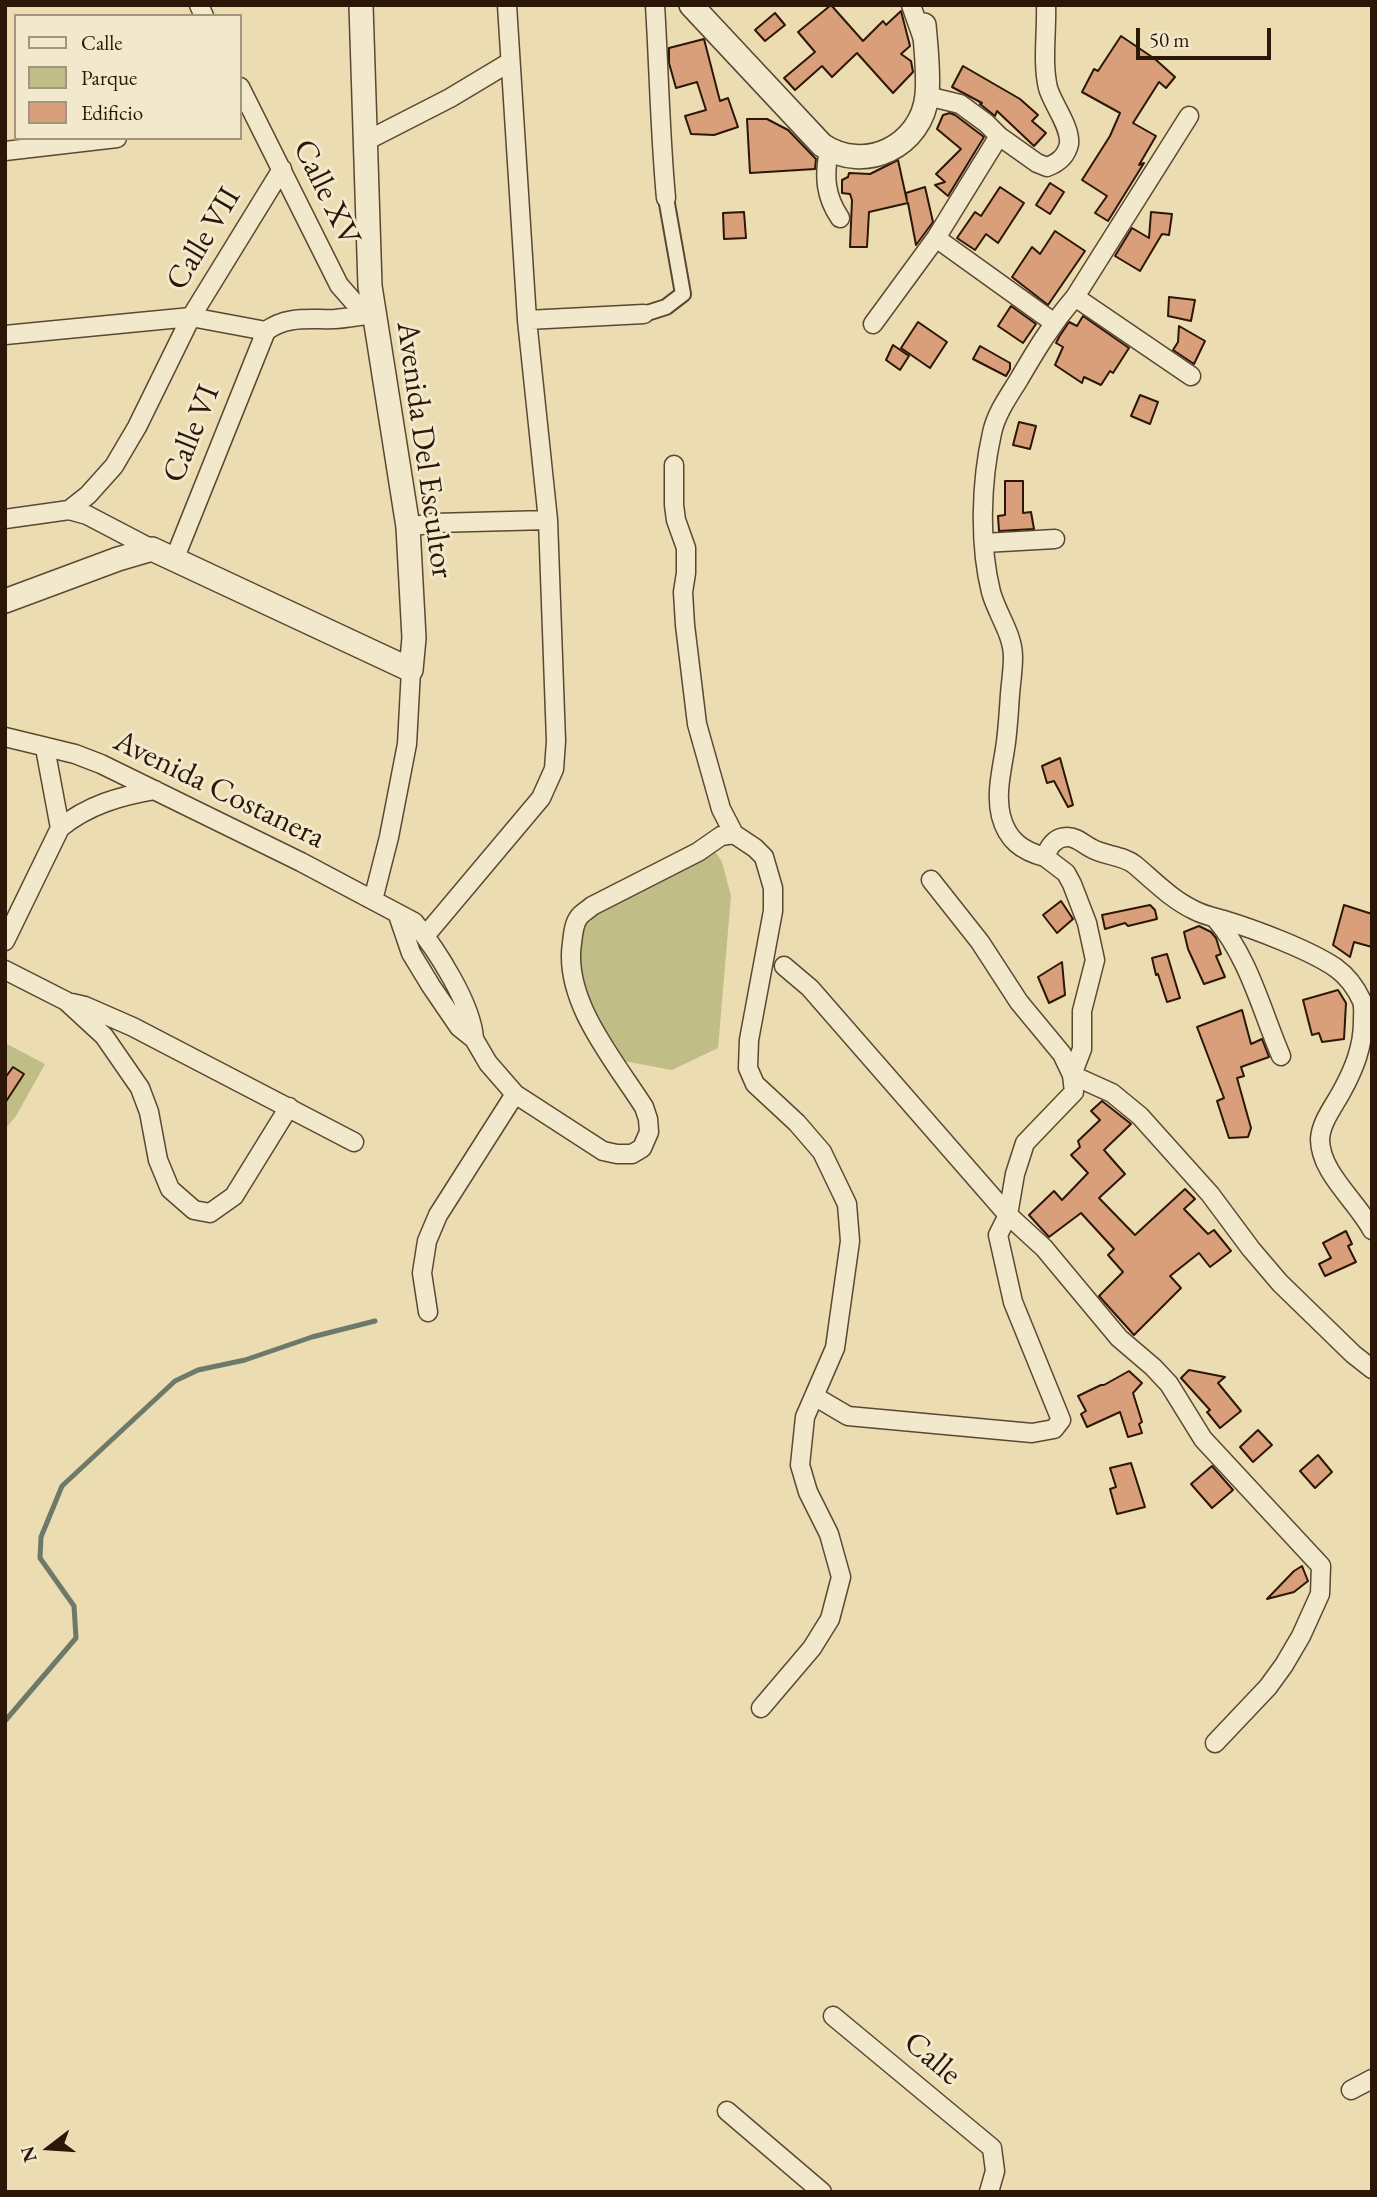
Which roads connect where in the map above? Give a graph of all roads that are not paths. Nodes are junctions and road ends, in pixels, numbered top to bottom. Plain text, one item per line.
1 (508, 5) edge
2 (654, 5) edge
3 (691, 5) edge
4 (911, 5) edge
5 (1046, 5) edge
6 (360, 8) edge
7 (924, 25) edge
8 (510, 62) junction
9 (242, 96) edge
10 (927, 96) junction
11 (1189, 116) dead end
12 (248, 123) edge
13 (999, 136) junction
14 (100, 140) edge
15 (366, 141) junction
16 (830, 150) junction
17 (5, 151) edge
18 (282, 169) junction
19 (666, 198) joint
20 (840, 218) dead end
21 (936, 239) junction
22 (1074, 297) junction
23 (373, 314) junction
24 (644, 314) joint
25 (191, 317) junction
26 (527, 320) junction
27 (1053, 322) junction
28 (873, 324) dead end
29 (266, 331) junction
30 (5, 335) edge
31 (1191, 376) dead end
32 (674, 465) dead end
33 (69, 510) junction
34 (5, 519) edge
35 (548, 520) junction
36 (408, 527) junction
37 (1055, 539) dead end
38 (984, 543) junction
39 (152, 549) junction
40 (174, 560) junction
41 (5, 601) edge
42 (411, 670) junction
43 (5, 737) edge
44 (45, 748) junction
45 (155, 790) junction
46 (60, 828) junction
47 (734, 834) junction
48 (1045, 856) junction
49 (931, 880) dead end
50 (373, 900) junction
51 (398, 915) junction
52 (1215, 918) junction
53 (7, 934) edge
54 (425, 936) junction
55 (784, 966) dead end
56 (5, 970) edge
57 (66, 1001) junction
58 (474, 1040) junction
59 (1281, 1056) dead end
60 (1072, 1075) junction
61 (515, 1094) junction
62 (289, 1107) junction
63 (354, 1142) dead end
64 (1008, 1214) junction
65 (1372, 1230) edge
66 (428, 1312) dead end
67 (1372, 1369) edge
68 (814, 1396) junction
69 (761, 1708) dead end
70 (1215, 1744) dead end
71 (833, 2016) dead end
72 (1372, 2079) edge
73 (1351, 2090) dead end
74 (727, 2110) dead end
75 (822, 2192) edge
76 (989, 2192) edge

1 - 8 street
2 - 19 street
3 - 16 street
4 - 7 street
5 - 13 street
6 - 15 street, Avenida Del Escultor
7 - 10 street
8 - 15 street
8 - 26 street
9 - 12 street, Calle XV
10 - 13 street
10 - 16 street
11 - 22 street
12 - 18 street, Calle XV
13 - 21 street
14 - 17 street
15 - 23 street, Avenida Del Escultor
16 - 20 street
18 - 23 street, Calle XV
18 - 25 street, Calle VII
19 - 24 street
21 - 27 street
21 - 28 street
22 - 27 street
22 - 31 street
23 - 29 street
23 - 36 street, Avenida Del Escultor
24 - 26 street
25 - 29 street
25 - 30 street
25 - 33 street, Calle VII
26 - 35 street
27 - 38 street
29 - 40 street, Calle VI
32 - 47 street
33 - 34 street
33 - 39 street
35 - 36 street
35 - 54 street
36 - 42 street, Avenida Del Escultor
37 - 38 street
38 - 48 street
39 - 40 street
39 - 41 street
40 - 42 street
42 - 50 street, Avenida Del Escultor
43 - 44 street, Avenida Costanera
44 - 45 street, Avenida Costanera
44 - 46 street
45 - 46 street
45 - 50 street, Avenida Costanera
46 - 53 street
47 - 61 street
47 - 68 street
48 - 52 street
48 - 60 street
49 - 60 street
50 - 51 street, Avenida Costanera
51 - 54 street, Avenida Costanera
51 - 58 street
52 - 59 street
52 - 65 street
54 - 58 street, Avenida Costanera
55 - 64 street
56 - 57 street
57 - 62 street
57 - 62 street
58 - 61 street
60 - 64 street
60 - 67 street
61 - 66 street
62 - 63 street
64 - 68 street
64 - 70 street
68 - 69 street
71 - 76 street, Calle
72 - 73 street
74 - 75 street

